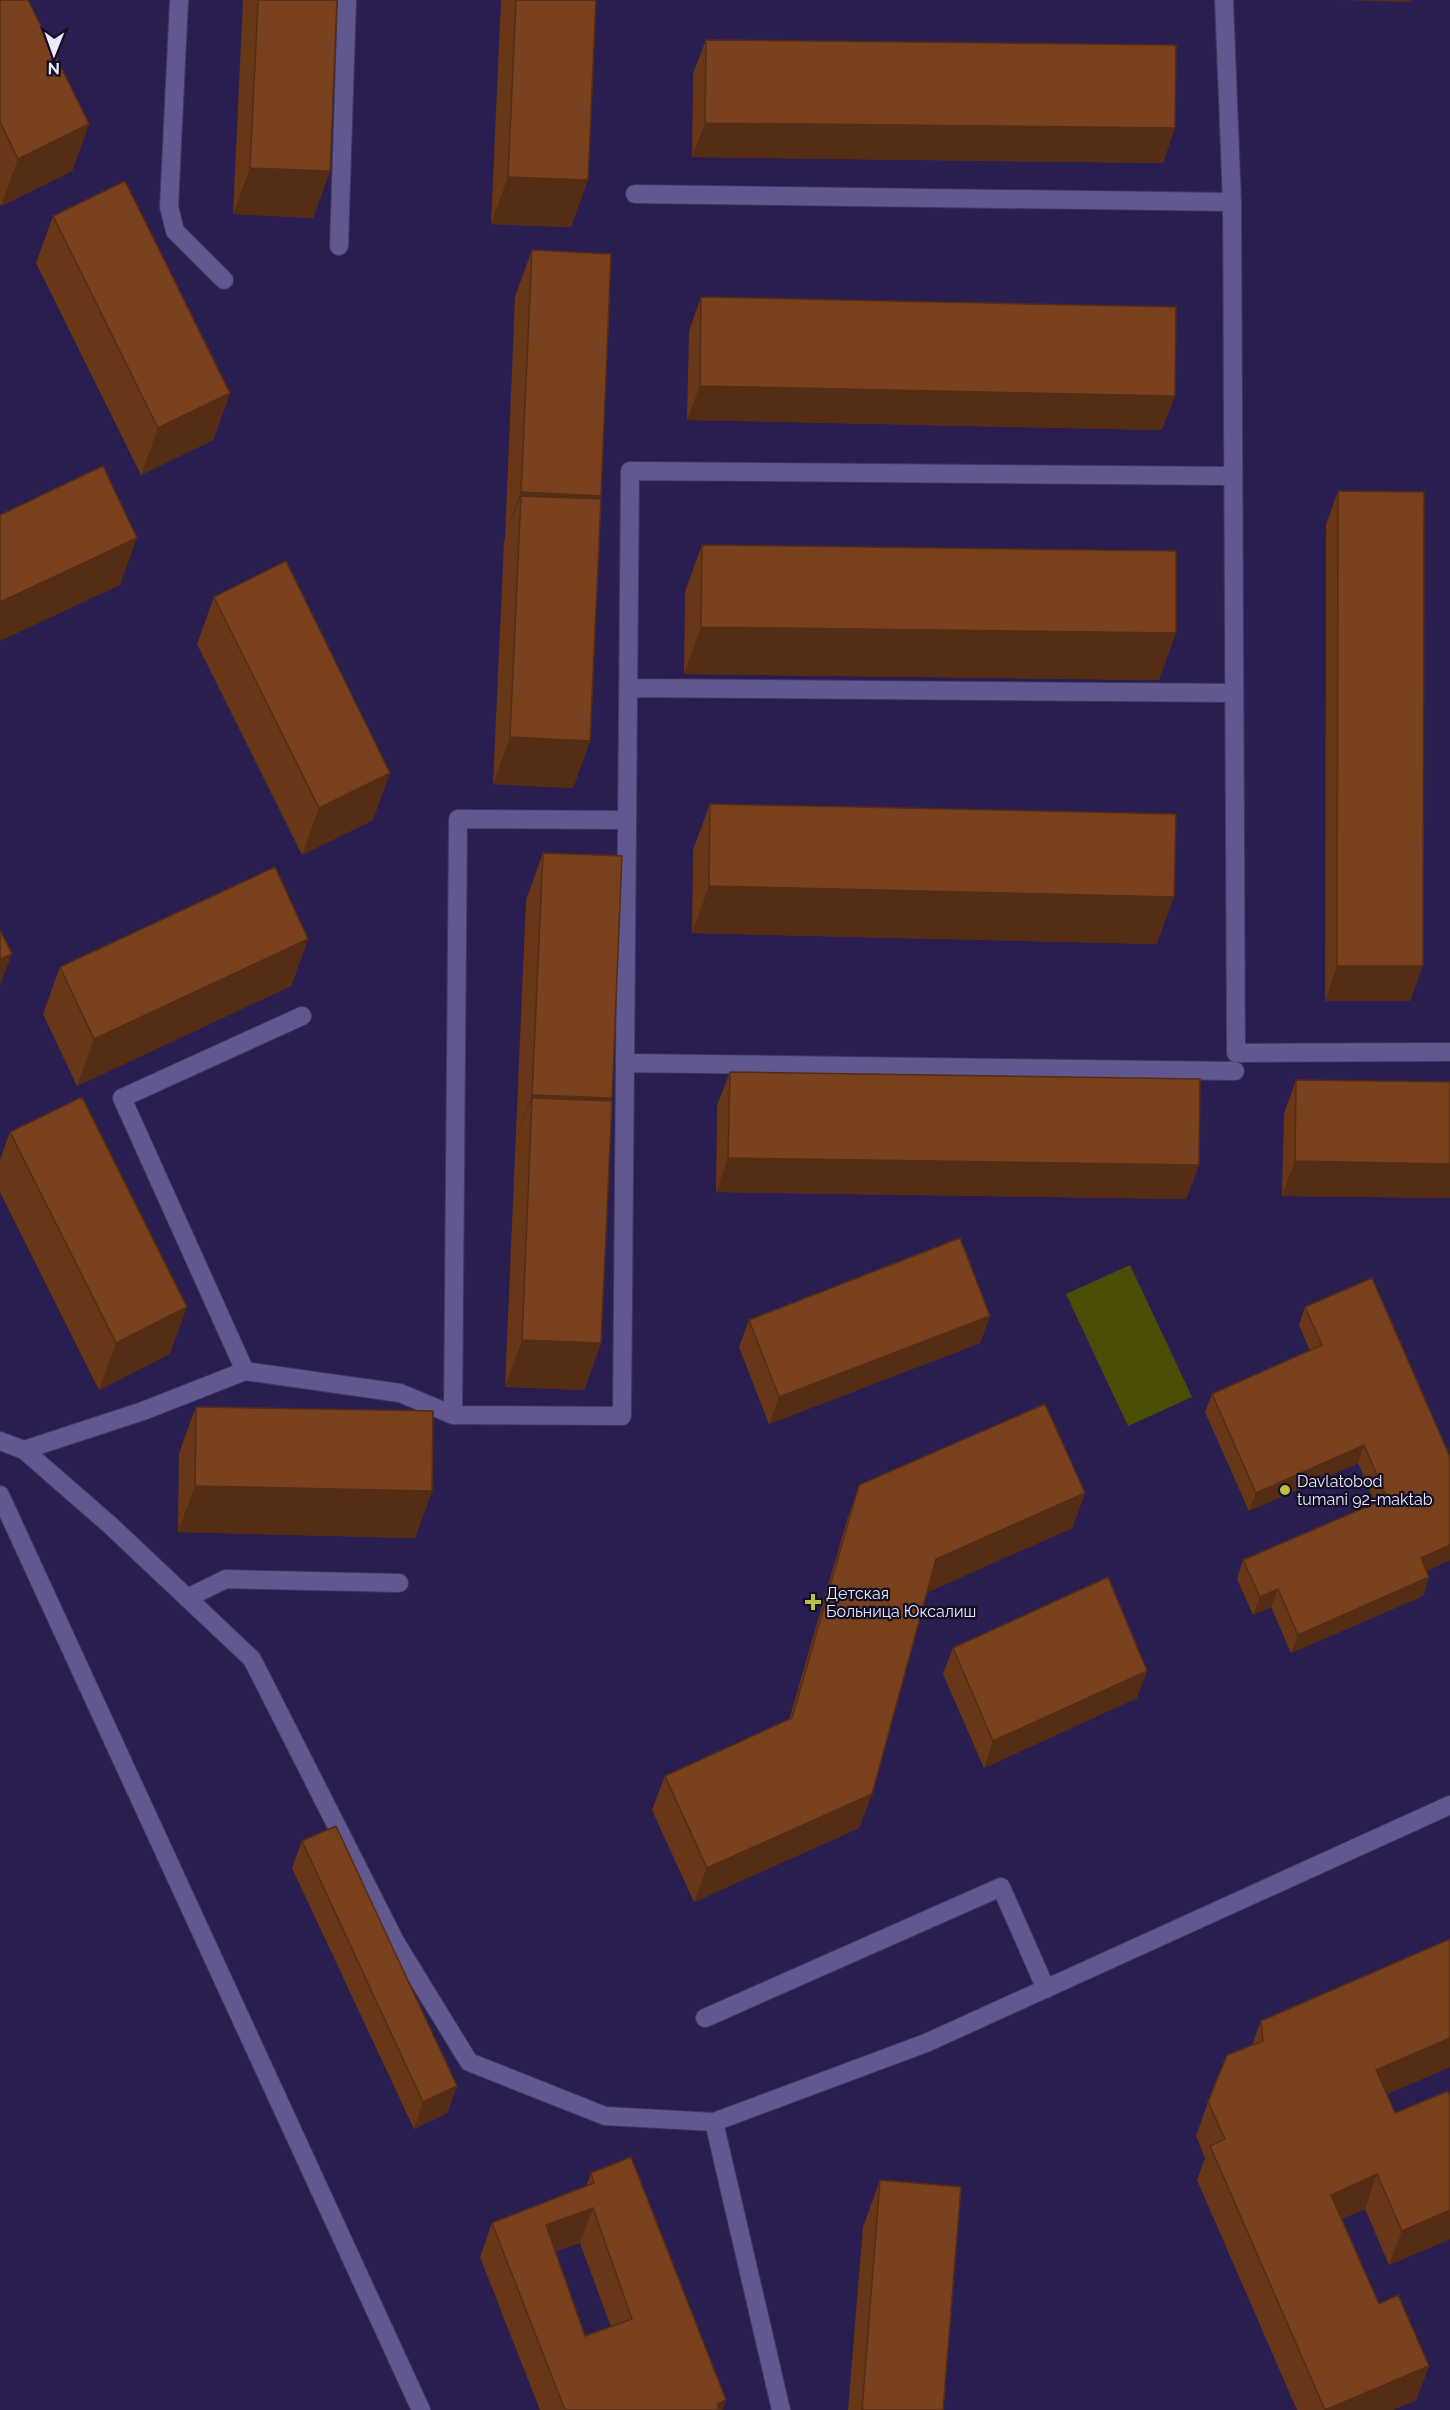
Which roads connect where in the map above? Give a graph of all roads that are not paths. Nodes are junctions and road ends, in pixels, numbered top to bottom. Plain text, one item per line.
1 (179, 0) edge
2 (346, 0) edge
3 (1224, 0) edge
4 (635, 194) dead end
5 (1232, 202) junction
6 (339, 246) dead end
7 (224, 280) dead end
8 (1233, 476) junction
9 (628, 688) junction
10 (1234, 693) junction
11 (627, 820) junction
12 (302, 1016) dead end
13 (1450, 1052) edge
14 (625, 1063) junction
15 (1235, 1071) dead end
16 (245, 1371) junction
17 (453, 1415) junction
18 (0, 1441) edge
19 (24, 1450) junction
20 (0, 1495) edge
21 (399, 1583) dead end
22 (187, 1598) junction
23 (1450, 1805) edge
24 (1046, 1989) junction
25 (705, 2019) dead end
26 (714, 2122) junction
27 (421, 2410) edge
28 (781, 2410) edge

1 - 7 main road
2 - 6 main road
3 - 5 main road
4 - 5 main road
5 - 8 main road
8 - 9 main road
8 - 10 main road
9 - 10 main road
9 - 11 main road
10 - 13 main road
11 - 14 main road
11 - 17 main road
12 - 16 main road
14 - 15 main road
14 - 17 main road
16 - 17 main road
16 - 19 main road
18 - 19 main road
19 - 22 main road
20 - 27 main road
21 - 22 main road
22 - 26 main road
23 - 24 main road
24 - 25 main road
24 - 26 main road
26 - 28 main road

